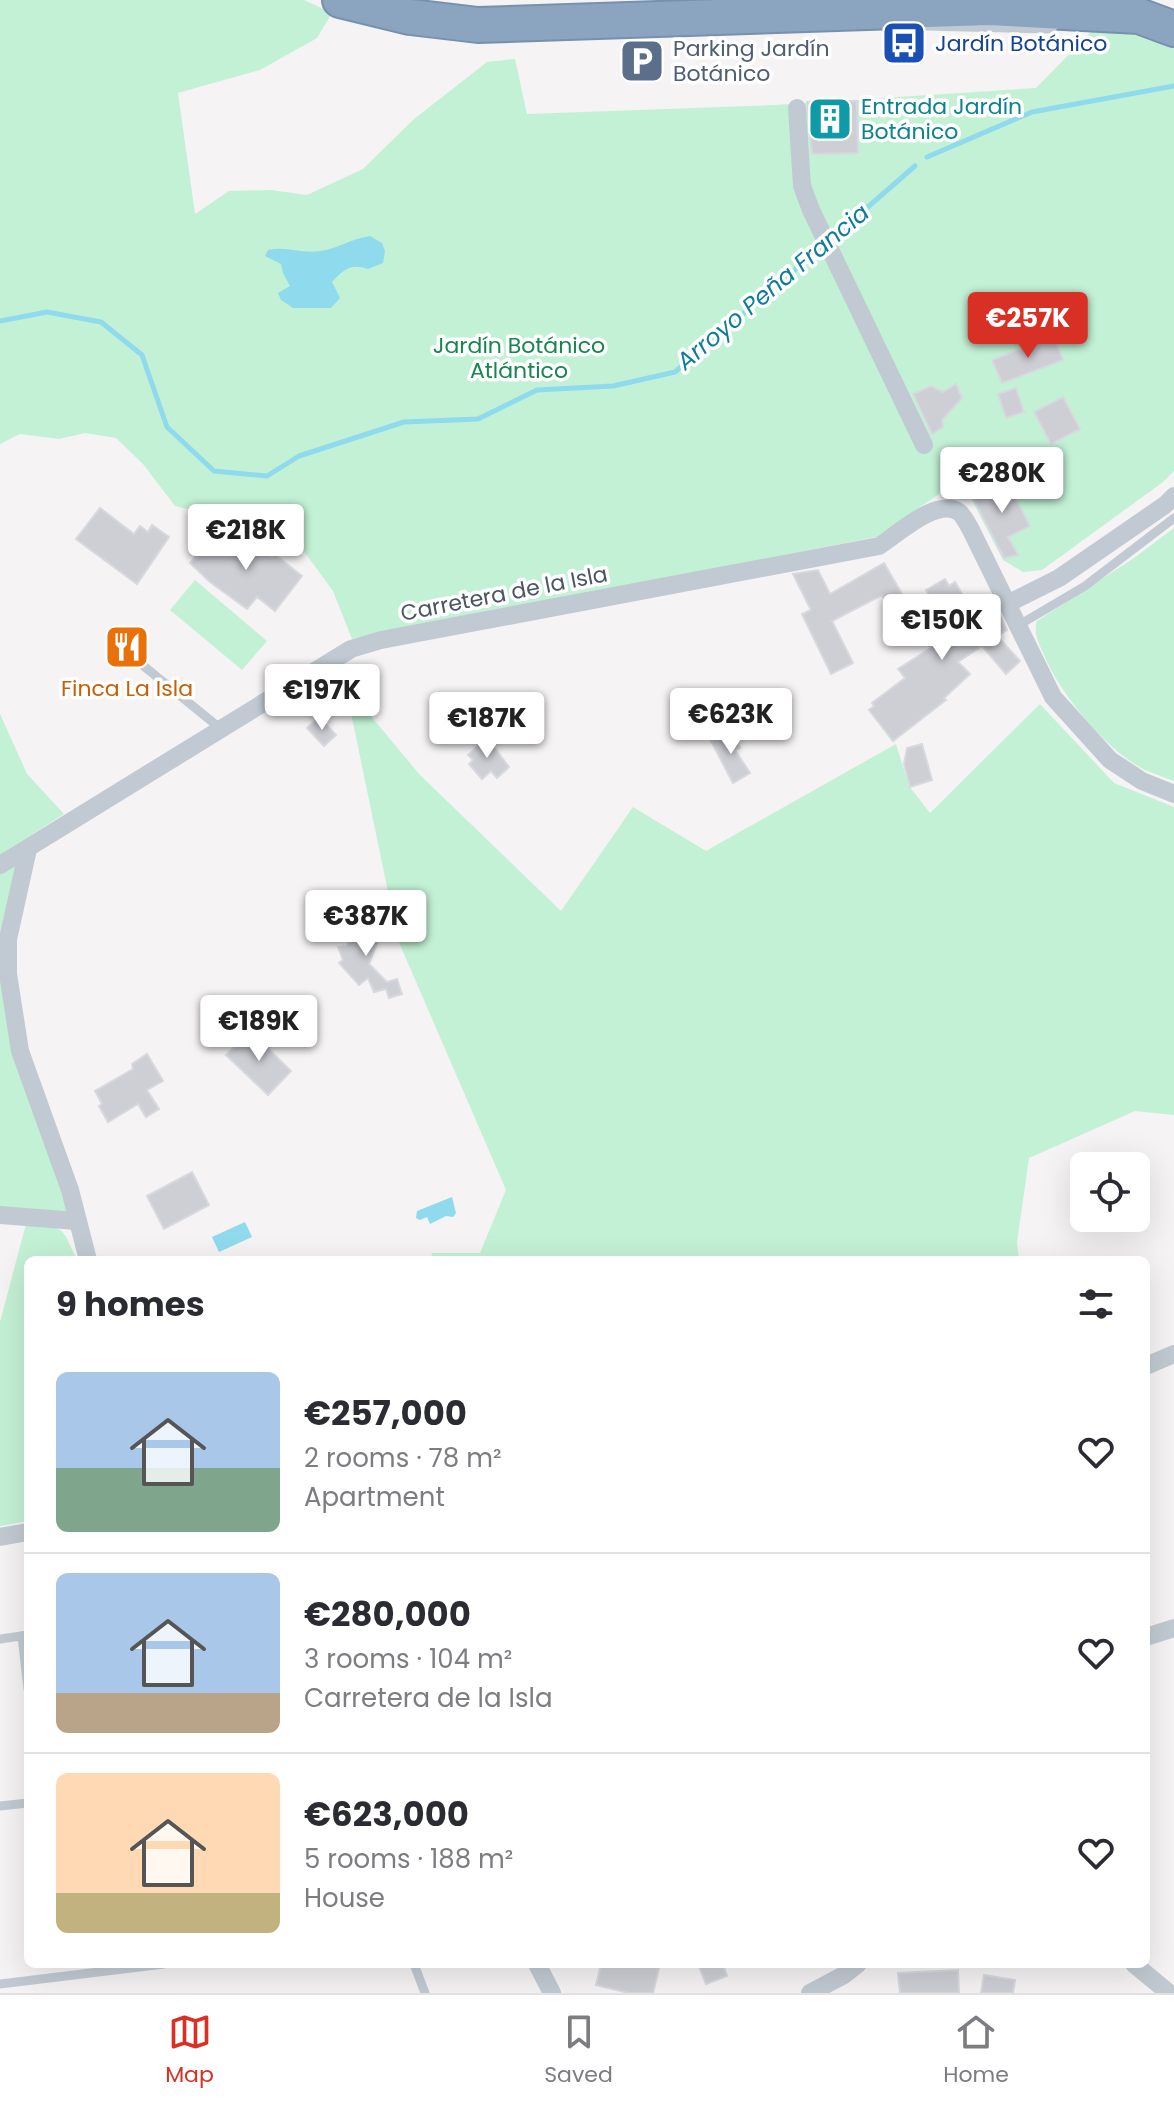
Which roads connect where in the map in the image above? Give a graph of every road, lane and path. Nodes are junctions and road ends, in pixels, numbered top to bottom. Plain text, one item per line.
1 (340, 0) edge
2 (1071, 6) edge
3 (795, 7) edge
4 (844, 11) junction
5 (880, 22) dead end
6 (907, 26) dead end
7 (1174, 29) edge
8 (797, 108) dead end
9 (924, 445) dead end
10 (1174, 496) edge
11 (1174, 518) edge
12 (1009, 603) junction
13 (1019, 625) junction
14 (113, 641) dead end
15 (221, 729) junction
16 (1174, 794) edge
17 (28, 849) junction
18 (0, 865) edge
19 (0, 1215) edge
20 (76, 1221) junction
21 (87, 1256) edge
22 (1174, 1354) edge
23 (1150, 1364) edge
24 (24, 1533) edge
25 (0, 1537) edge
26 (1174, 1628) edge
27 (24, 1635) edge
28 (1150, 1636) edge
29 (0, 1639) edge
30 (24, 1803) edge
31 (0, 1806) edge
32 (56, 1968) edge
33 (131, 1968) edge
34 (416, 1968) edge
35 (539, 1968) edge
36 (853, 1968) edge
37 (1139, 1968) edge
38 (57, 1977) junction
39 (0, 1984) edge
40 (425, 1993) edge
41 (552, 1993) edge
42 (810, 1993) edge
43 (1169, 1993) edge

1 - 3 highway
2 - 4 highway
2 - 6 lane
2 - 7 highway
3 - 4 highway
4 - 5 lane
8 - 9 street
10 - 12 street
11 - 13 lane
12 - 13 street
12 - 15 street, Carretera de la Isla
13 - 16 street
14 - 15 lane
15 - 17 street, Carretera de la Isla
17 - 18 street, Carretera de la Isla
17 - 20 street
19 - 20 street
20 - 21 street
22 - 23 street
24 - 25 street
26 - 28 street
27 - 29 lane
30 - 31 lane
32 - 38 lane
33 - 38 lane
34 - 40 lane
35 - 41 street
36 - 42 street
37 - 43 street
38 - 39 lane

